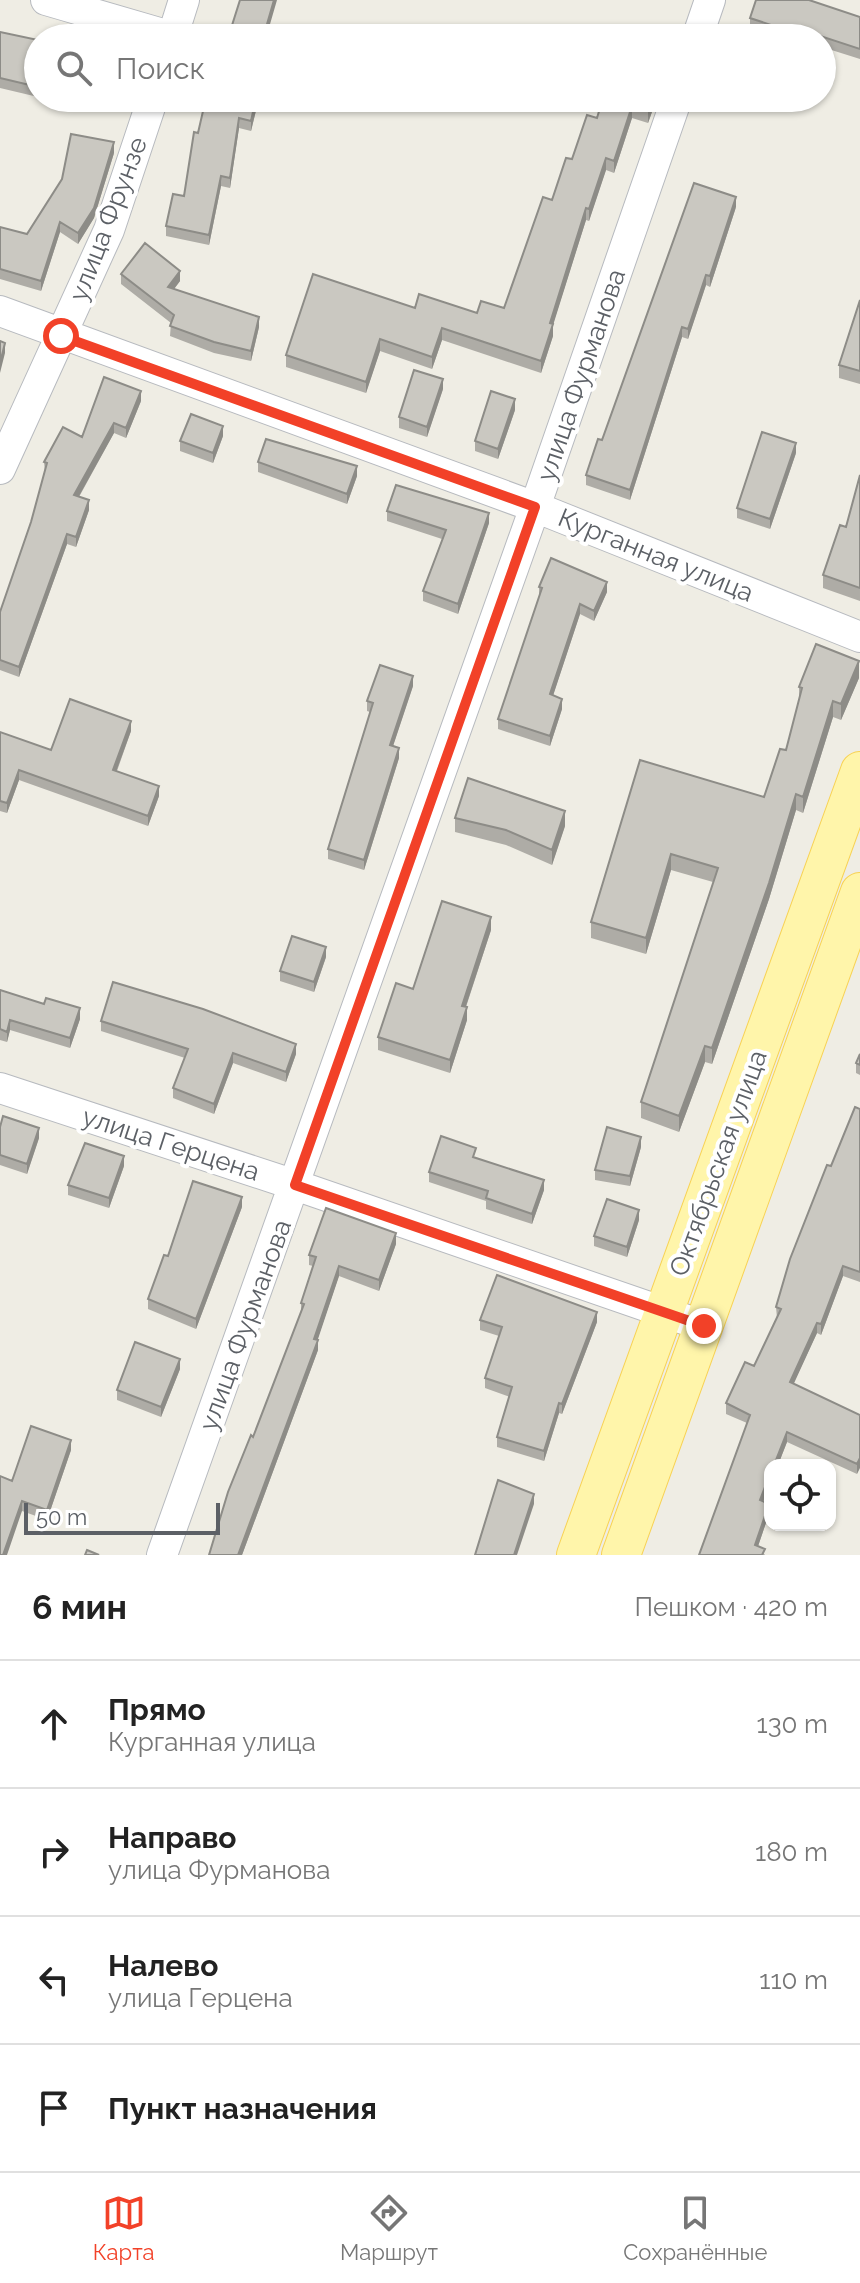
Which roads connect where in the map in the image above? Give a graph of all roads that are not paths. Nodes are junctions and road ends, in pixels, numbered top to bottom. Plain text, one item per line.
1 (46, 0) edge
2 (184, 0) edge
3 (710, 0) edge
4 (128, 24) edge
5 (177, 24) edge
6 (702, 24) edge
7 (148, 112) edge
8 (672, 112) edge
9 (0, 311) edge
10 (61, 336) junction
11 (0, 469) edge
12 (535, 507) junction
13 (860, 637) edge
14 (860, 771) edge
15 (860, 892) edge
16 (0, 1088) edge
17 (295, 1185) junction
18 (665, 1312) junction
19 (704, 1326) junction
20 (162, 1555) edge
21 (576, 1555) edge
22 (621, 1555) edge

1 - 4 street
2 - 5 street
3 - 6 street
7 - 10 street, улица Фрунзе
8 - 12 street, улица Фурманова
9 - 10 street, Курганная улица
10 - 11 street, улица Фрунзе
10 - 12 street, Курганная улица
12 - 13 street, Курганная улица
12 - 17 street, улица Фурманова
14 - 18 main road, Октябрьская улица
15 - 19 main road, Октябрьская улица
16 - 17 street, улица Герцена
17 - 18 street, улица Герцена
17 - 20 street, улица Фурманова
18 - 19 street, улица Герцена
18 - 21 main road, Октябрьская улица
19 - 22 main road, Октябрьская улица

